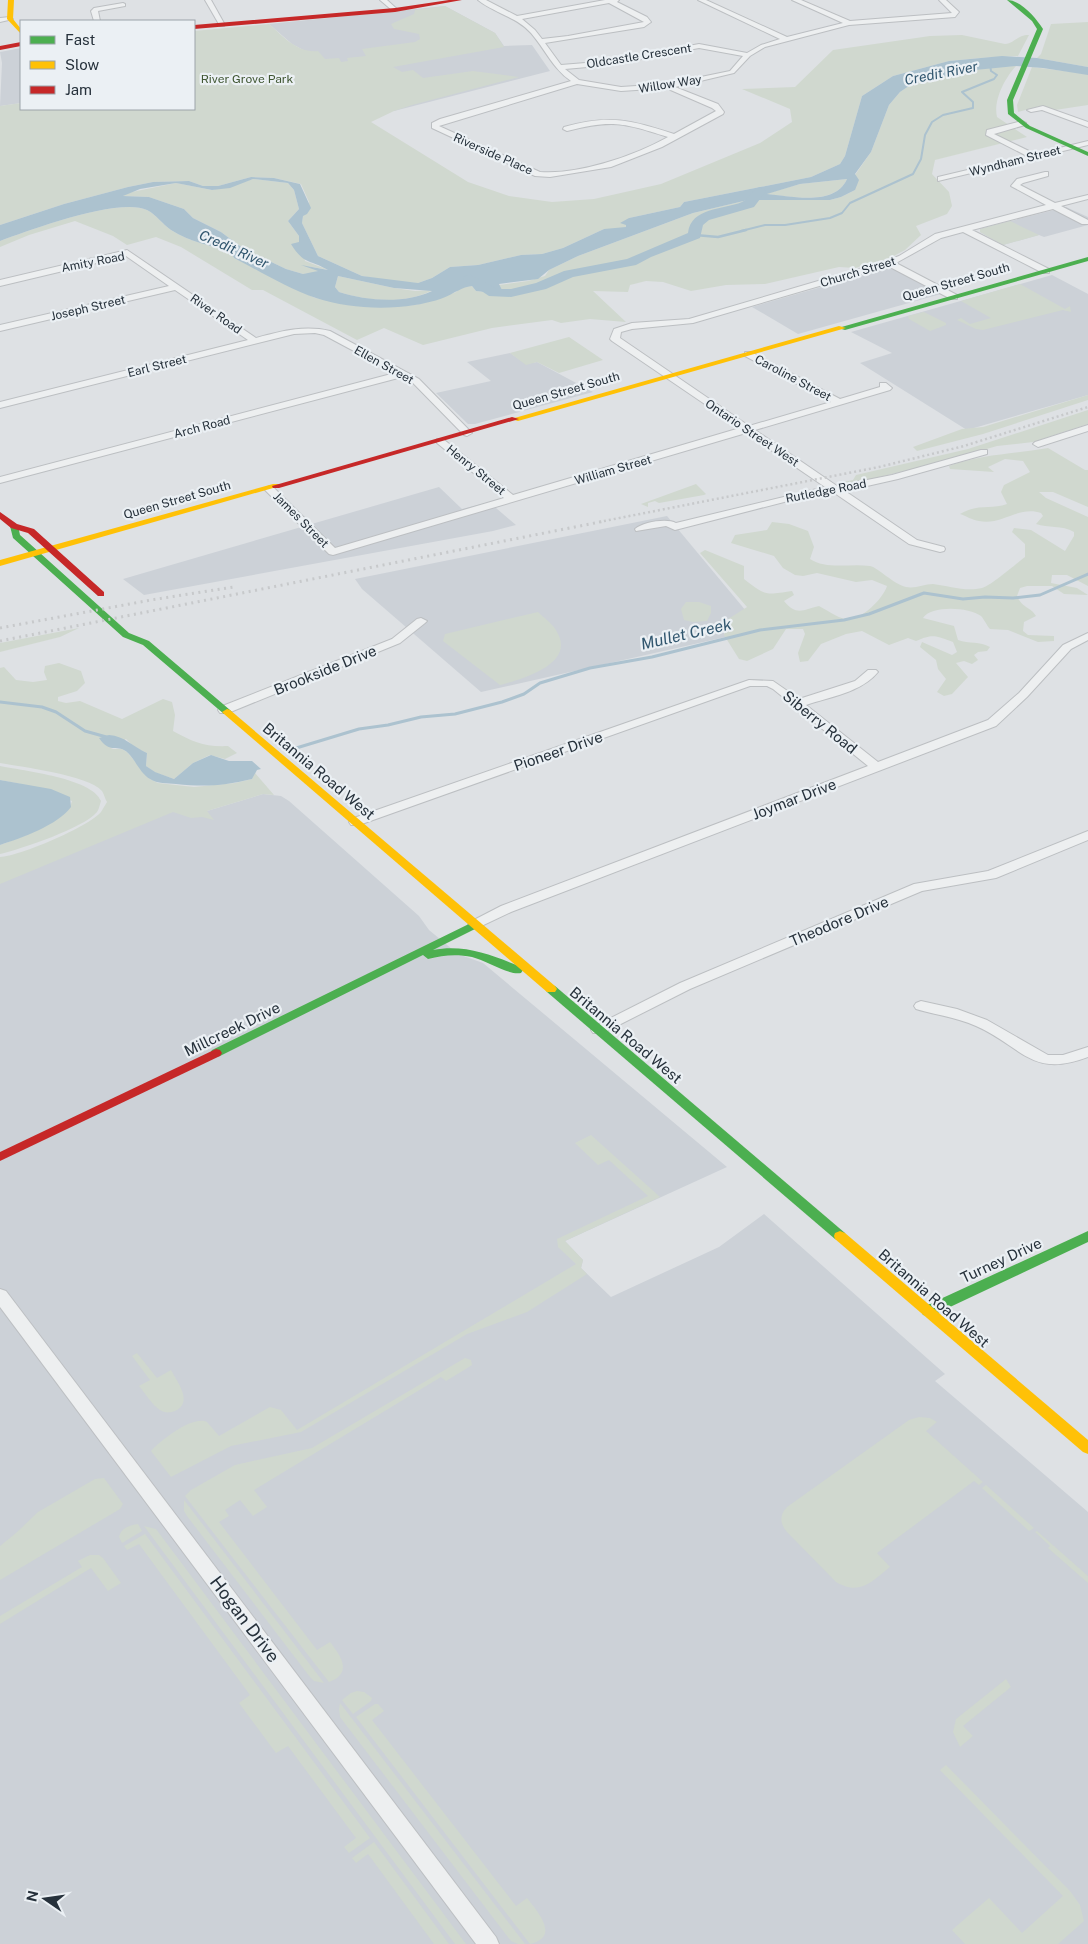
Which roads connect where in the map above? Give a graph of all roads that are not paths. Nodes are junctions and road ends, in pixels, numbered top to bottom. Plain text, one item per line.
1 (11, 0) edge
2 (208, 0) edge
3 (383, 0) edge
4 (459, 0) edge
5 (481, 0) edge
6 (701, 0) edge
7 (795, 0) edge
8 (942, 0) edge
9 (1010, 0) edge
10 (613, 1) edge
11 (815, 1) edge
12 (802, 3) junction
13 (123, 6) dead end
14 (395, 10) junction
15 (516, 18) junction
16 (5, 19) edge
17 (96, 20) edge
18 (849, 23) junction
19 (222, 25) junction
20 (195, 27) edge
21 (20, 31) edge
22 (785, 40) junction
23 (540, 41) junction
24 (20, 44) edge
25 (0, 48) edge
26 (748, 55) junction
27 (559, 67) junction
28 (577, 82) junction
29 (667, 86) junction
30 (1031, 110) dead end
31 (1022, 123) junction
32 (1088, 125) edge
33 (567, 129) dead end
34 (675, 137) junction
35 (1088, 143) edge
36 (1071, 147) junction
37 (1088, 154) edge
38 (1034, 156) junction
39 (1045, 174) dead end
40 (941, 179) dead end
41 (1088, 197) edge
42 (1053, 206) junction
43 (1085, 222) dead end
44 (964, 229) junction
45 (1088, 259) edge
46 (889, 263) junction
47 (1046, 271) junction
48 (0, 282) edge
49 (177, 287) junction
50 (954, 297) junction
51 (623, 327) joint
52 (0, 328) edge
53 (315, 330) joint
54 (255, 341) junction
55 (748, 354) junction
56 (404, 374) junction
57 (669, 376) junction
58 (883, 385) dead end
59 (839, 402) junction
60 (0, 405) edge
61 (1088, 428) edge
62 (747, 429) junction
63 (467, 433) junction
64 (440, 441) junction
65 (1038, 444) dead end
66 (984, 452) dead end
67 (0, 480) edge
68 (269, 489) junction
69 (834, 489) junction
70 (512, 499) junction
71 (0, 515) edge
72 (14, 526) junction
73 (640, 529) dead end
74 (52, 549) junction
75 (940, 549) dead end
76 (333, 552) joint
77 (36, 554) junction
78 (0, 563) edge
79 (112, 605) dead end
80 (421, 621) dead end
81 (133, 624) dead end
82 (1088, 636) edge
83 (146, 643) junction
84 (872, 672) dead end
85 (761, 682) joint
86 (796, 704) junction
87 (224, 710) junction
88 (876, 767) junction
89 (355, 822) junction
90 (1088, 835) edge
91 (475, 925) junction
92 (396, 965) junction
93 (536, 977) junction
94 (921, 1006) dead end
95 (598, 1030) junction
96 (1088, 1052) edge
97 (0, 1157) edge
98 (1088, 1236) edge
99 (0, 1295) edge
100 (928, 1311) junction
101 (1088, 1448) edge
102 (489, 1944) edge

1 - 16 main road
2 - 19 street
3 - 14 street
4 - 14 main road
5 - 15 street
6 - 22 street
7 - 12 street
8 - 18 street
9 - 31 main road
10 - 15 street
10 - 23 street
11 - 12 street
12 - 18 street
13 - 17 street
14 - 19 main road
15 - 23 street
16 - 21 main road
18 - 22 street, Willow Way
19 - 20 main road
22 - 26 street, Willow Way
23 - 27 street
24 - 25 main road
26 - 27 street, Oldcastle Crescent
26 - 29 street, Willow Way
27 - 28 street
28 - 29 street, Willow Way
28 - 34 street, Riverside Place
29 - 34 street, Riverside Place
30 - 32 street
31 - 36 main road
31 - 38 street
33 - 34 street
35 - 36 street, Wyndham Street
36 - 37 main road
36 - 38 street, Wyndham Street
38 - 40 street, Wyndham Street
39 - 42 street
41 - 42 street, Church Street
42 - 43 street
42 - 44 street, Church Street
44 - 46 street, Church Street
44 - 47 street
45 - 47 main road, Queen Street South
46 - 50 street
46 - 51 street, Church Street
47 - 50 main road, Queen Street South
48 - 49 street, Amity Road
49 - 52 street, Joseph Street
49 - 54 street, River Road
50 - 55 main road, Queen Street South
51 - 57 street, Ontario Street West
53 - 54 street, Earl Street
53 - 56 street, Ellen Street
54 - 60 street, Earl Street
55 - 57 main road, Queen Street South
55 - 59 street, Caroline Street
56 - 63 street, Ellen Street
56 - 67 street, Arch Road
57 - 62 street, Ontario Street West
57 - 63 main road, Queen Street South
58 - 59 street, William Street
59 - 62 street, William Street
61 - 65 street
62 - 69 street, Ontario Street West
62 - 70 street, William Street
63 - 64 main road, Queen Street South
64 - 68 main road, Queen Street South
64 - 70 street, Henry Street
66 - 69 street, Rutledge Road
68 - 74 main road, Queen Street South
68 - 76 street, James Street
69 - 73 street, Rutledge Road
69 - 75 street, Ontario Street West
70 - 76 street, William Street
71 - 72 main road, Britannia Road West
72 - 74 main road, Britannia Road West
72 - 77 main road, Britannia Road West
74 - 77 main road, Queen Street South
74 - 79 main road, Britannia Road West
77 - 78 main road, Queen Street South
77 - 83 main road, Britannia Road West
80 - 87 street, Brookside Drive
81 - 83 main road, Britannia Road West
82 - 88 street, Joymar Drive
83 - 87 main road, Britannia Road West
84 - 86 street
85 - 86 street, Siberry Road
85 - 89 street, Pioneer Drive
86 - 88 street, Siberry Road
87 - 89 main road, Britannia Road West
88 - 91 street, Joymar Drive
89 - 91 main road, Britannia Road West
90 - 95 street, Theodore Drive
91 - 92 main road, Millcreek Drive
91 - 93 main road, Britannia Road West
92 - 93 main road
92 - 97 main road, Millcreek Drive
93 - 95 main road, Britannia Road West
94 - 96 street
95 - 100 main road, Britannia Road West
98 - 100 main road, Turney Drive
99 - 102 street, Hogan Drive
100 - 101 main road, Britannia Road West

